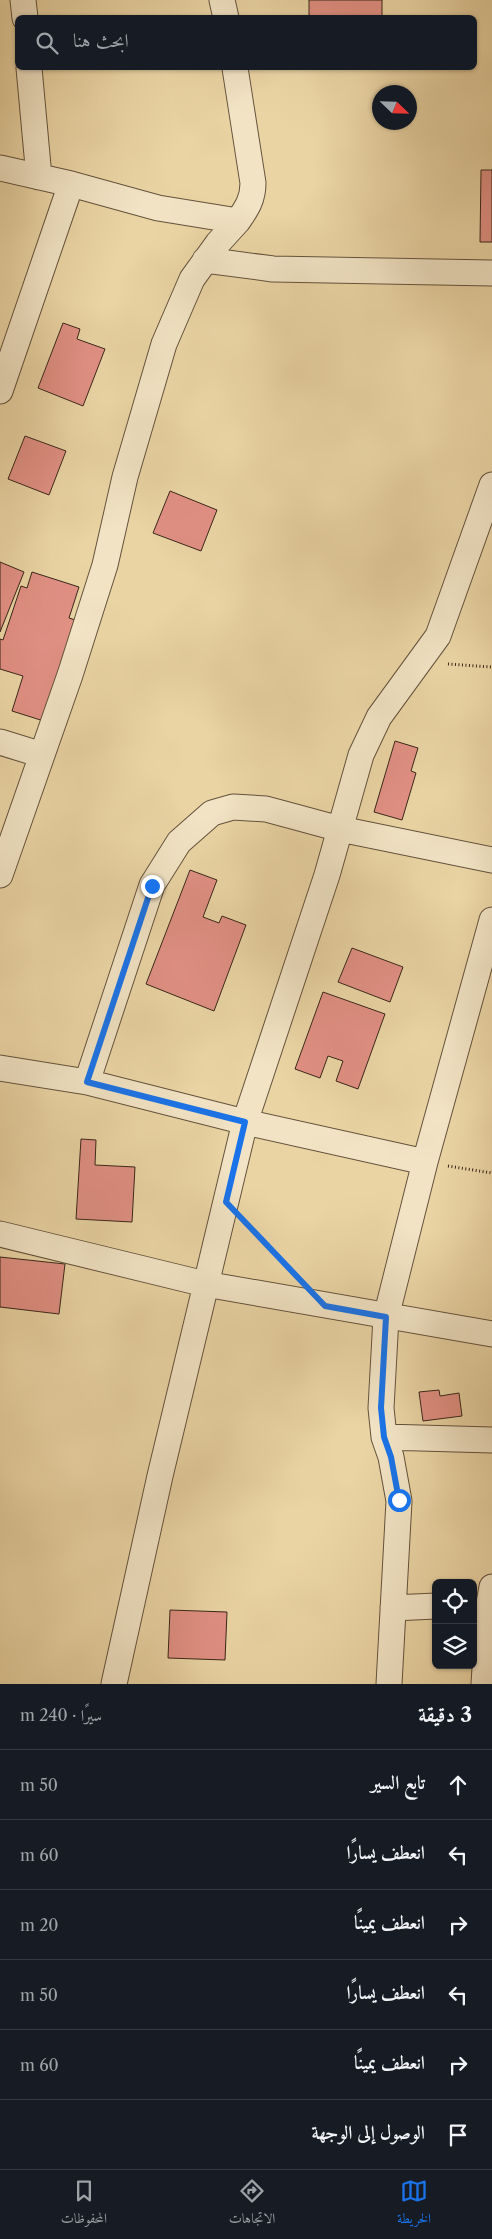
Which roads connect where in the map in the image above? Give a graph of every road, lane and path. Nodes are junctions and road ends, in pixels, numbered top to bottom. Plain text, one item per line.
1 (23, 0) edge
2 (222, 0) edge
3 (25, 15) edge
4 (225, 15) edge
5 (29, 70) edge
6 (235, 70) edge
7 (0, 168) edge
8 (39, 177) junction
9 (71, 184) junction
10 (238, 222) junction
11 (205, 260) junction
12 (492, 273) edge
13 (0, 392) edge
14 (492, 485) edge
15 (418, 662) junction
16 (492, 667) edge
17 (0, 742) edge
18 (42, 754) junction
19 (340, 829) junction
20 (492, 860) edge
21 (0, 875) edge
22 (492, 920) edge
23 (0, 1068) edge
24 (87, 1082) junction
25 (245, 1122) junction
26 (424, 1162) junction
27 (492, 1173) edge
28 (226, 1202) junction
29 (0, 1234) edge
30 (299, 1278) dead end
31 (205, 1284) junction
32 (386, 1317) junction
33 (492, 1334) edge
34 (384, 1437) junction
35 (492, 1440) edge
36 (486, 1599) edge
37 (432, 1606) edge
38 (393, 1608) junction
39 (114, 1684) edge
40 (389, 1684) edge
41 (484, 1684) edge

1 - 3 street
2 - 4 street
5 - 8 street
6 - 10 street
7 - 8 street
8 - 9 street
9 - 10 street
9 - 13 street
10 - 11 street
11 - 12 street
11 - 18 street
14 - 15 street
15 - 16 path
15 - 19 street
17 - 18 street
18 - 21 street
19 - 20 street
19 - 24 street
19 - 25 street
22 - 26 street
23 - 24 street
24 - 25 street
25 - 26 street
25 - 28 street
26 - 27 path
26 - 32 street
28 - 30 path
28 - 31 street
29 - 31 street
31 - 32 street
31 - 39 street
32 - 33 street
32 - 34 street
34 - 35 street
34 - 38 street
36 - 41 street
37 - 38 street
38 - 40 street

